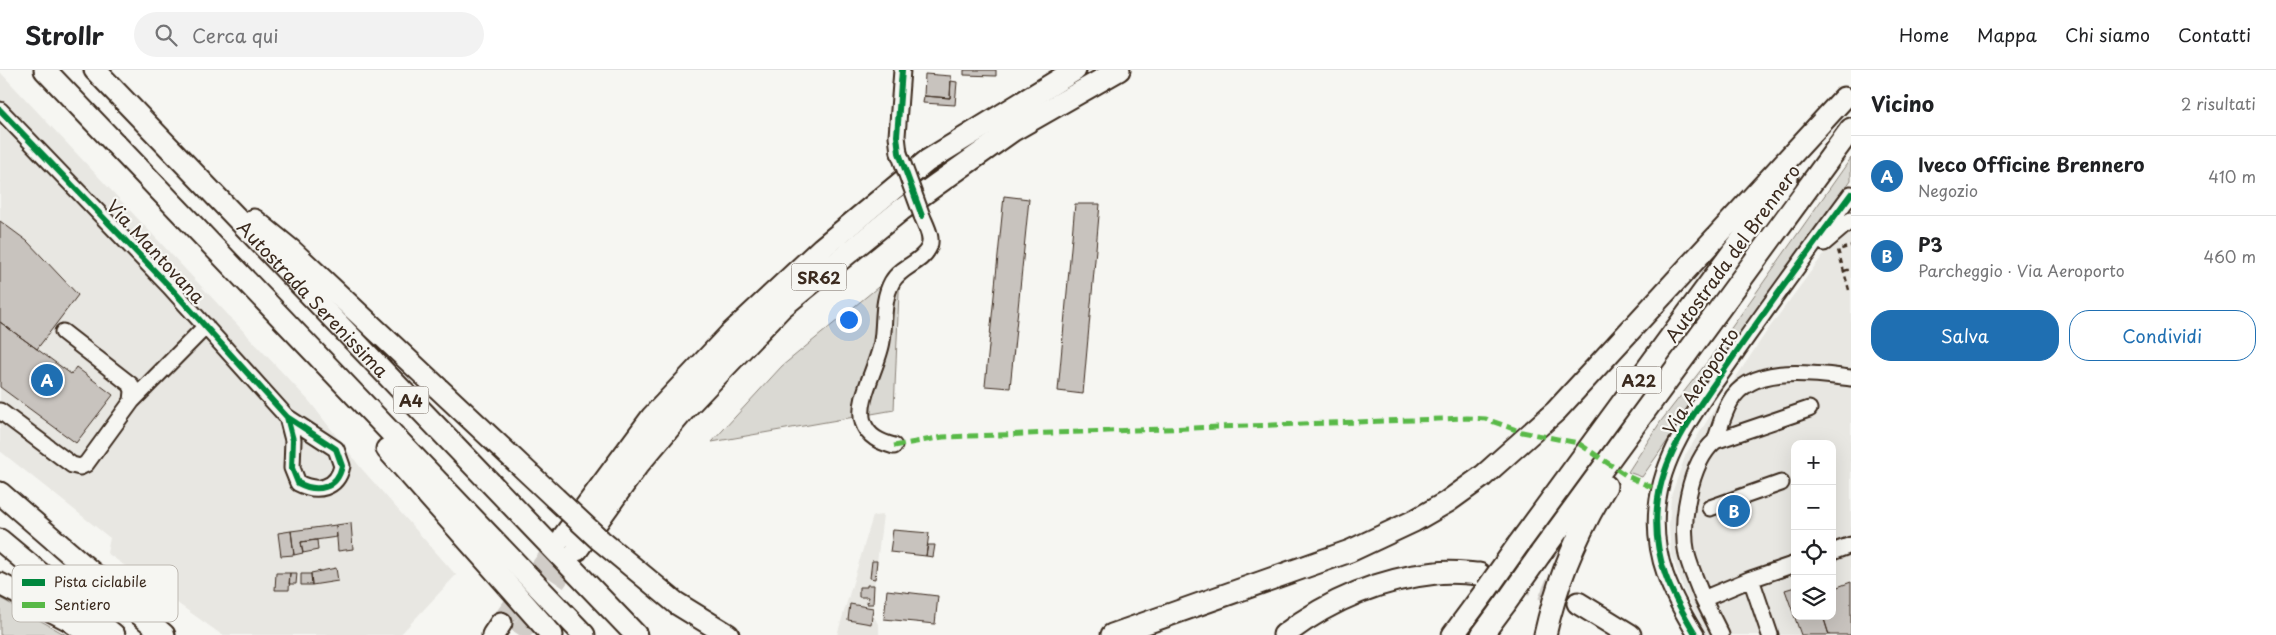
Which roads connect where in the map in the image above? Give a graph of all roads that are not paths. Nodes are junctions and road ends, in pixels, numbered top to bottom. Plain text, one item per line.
1 (45, 70) edge
2 (95, 70) edge
3 (902, 70) edge
4 (1075, 70) edge
5 (1119, 70) edge
6 (1847, 93) edge
7 (0, 110) edge
8 (1851, 129) edge
9 (186, 165) junction
10 (1851, 194) edge
11 (1851, 220) edge
12 (1797, 268) junction
13 (267, 302) junction
14 (206, 326) junction
15 (62, 332) dead end
16 (1851, 378) edge
17 (1667, 380) junction
18 (132, 401) junction
19 (1809, 409) dead end
20 (0, 411) edge
21 (287, 417) junction
22 (1715, 441) junction
23 (894, 446) dead end
24 (1781, 483) dead end
25 (0, 493) edge
26 (1710, 508) dead end
27 (0, 540) edge
28 (1851, 545) edge
29 (1836, 551) edge
30 (30, 565) edge
31 (83, 565) edge
32 (1791, 565) edge
33 (1751, 579) junction
34 (1483, 581) junction
35 (0, 584) edge
36 (12, 590) edge
37 (1703, 599) junction
38 (1578, 602) tunnel mouth
39 (72, 622) edge
40 (98, 622) edge
41 (149, 622) edge
42 (550, 633) edge
43 (90, 635) edge
44 (114, 635) edge
45 (164, 635) edge
46 (584, 635) edge
47 (636, 635) edge
48 (728, 635) edge
49 (1112, 635) edge
50 (1284, 635) edge
51 (1453, 635) edge
52 (1482, 635) edge
53 (1545, 635) edge
54 (1630, 635) edge
55 (1696, 635) edge
56 (1721, 635) edge
57 (1770, 635) edge

1 - 13 highway, Autostrada Serenissima / A4
2 - 9 highway, Autostrada Serenissima / A4
3 - 23 street, bridge
4 - 5 highway, SR62
6 - 34 highway, Autostrada del Brennero / A22, bridge
6 - 49 highway
7 - 14 street, Via Mantovana
8 - 17 highway, Autostrada del Brennero / A22
9 - 47 highway, Autostrada Serenissima / A4
9 - 48 highway, bridge
10 - 12 street, Via Aeroporto
11 - 12 street
12 - 55 street, Via Aeroporto
13 - 42 highway, A4
13 - 46 highway, Autostrada Serenissima / A4
14 - 18 street
14 - 21 street, Via Mantovana
15 - 18 street
16 - 22 street
17 - 52 highway, Autostrada del Brennero / A22, bridge
17 - 53 highway, A22
18 - 20 street
19 - 22 street
21 - 21 street, Via Mantovana
22 - 37 street
24 - 26 street
25 - 31 highway
27 - 30 highway
28 - 29 street
32 - 33 street
33 - 37 street
33 - 57 street
34 - 50 highway
34 - 51 highway, Autostrada del Brennero / A22
35 - 36 highway
37 - 56 street
38 - 54 highway
39 - 43 highway
40 - 44 highway
41 - 45 highway

